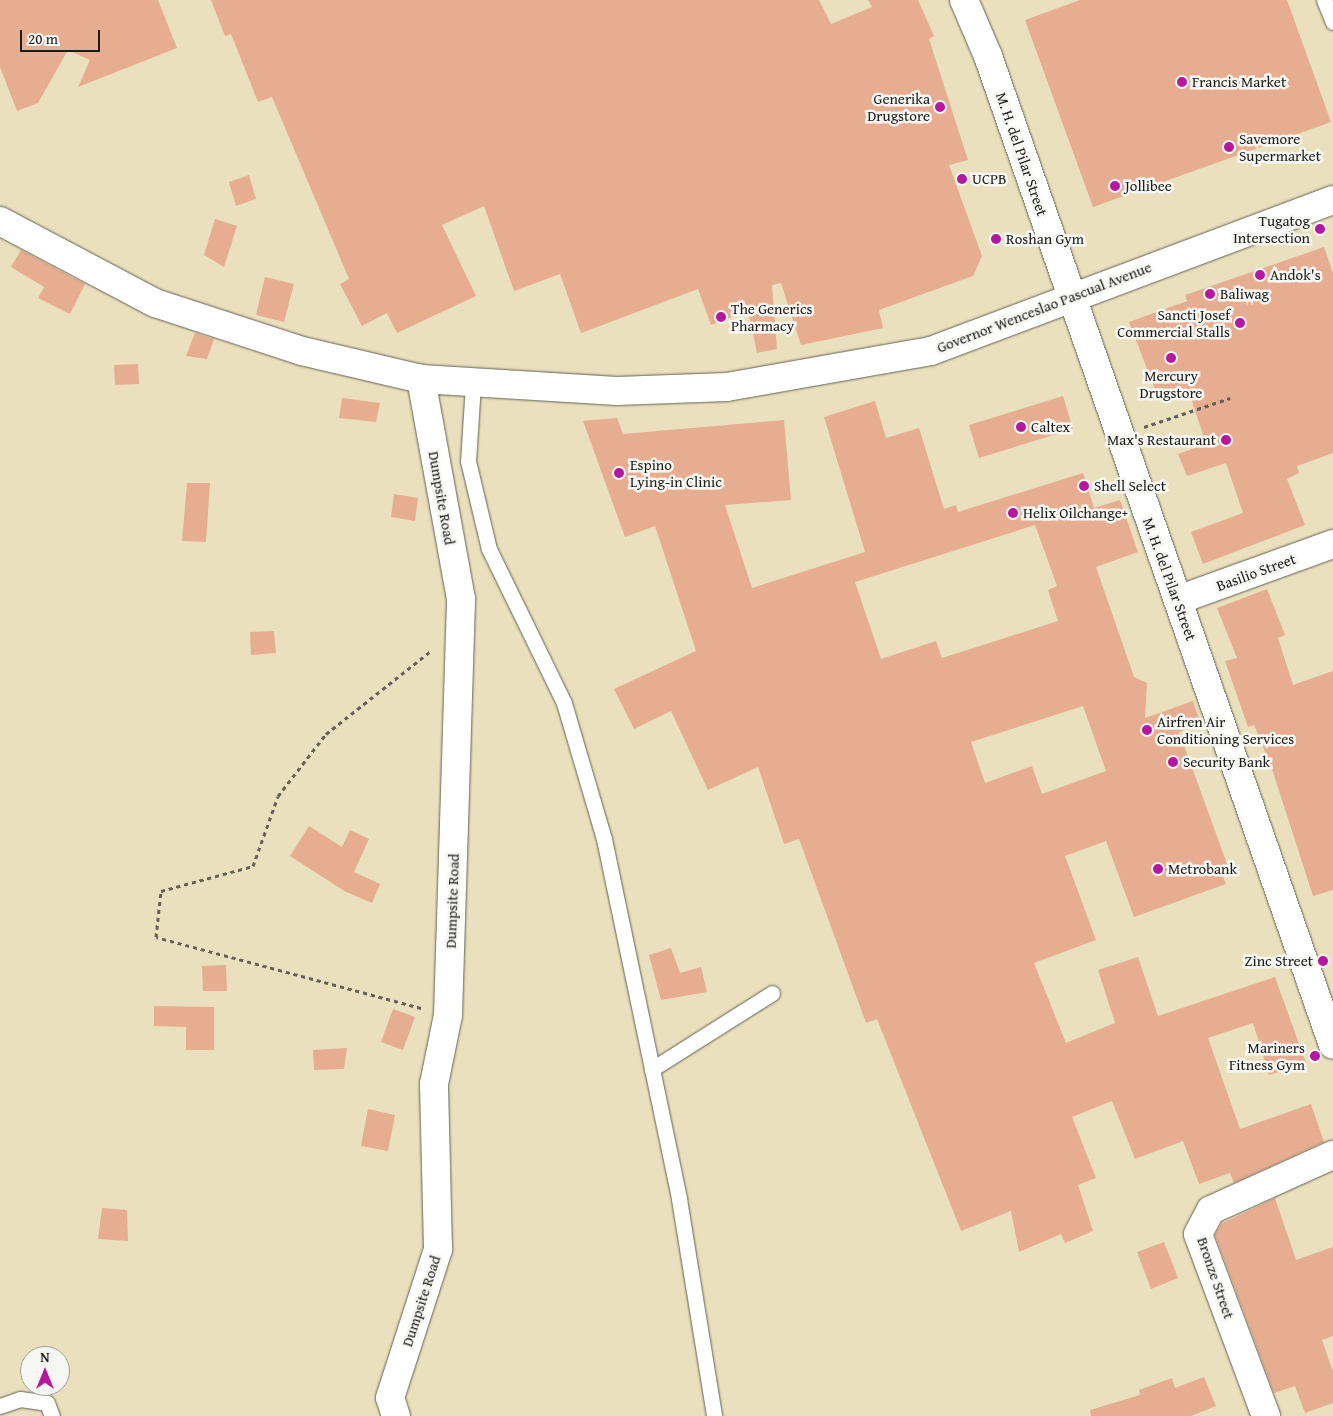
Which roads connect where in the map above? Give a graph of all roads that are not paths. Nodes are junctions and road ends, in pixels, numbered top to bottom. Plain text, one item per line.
1 (965, 0) edge
2 (1324, 0) edge
3 (1333, 22) edge
4 (1333, 200) edge
5 (0, 222) edge
6 (1071, 300) junction
7 (420, 379) junction
8 (473, 384) junction
9 (1333, 544) edge
10 (1178, 600) junction
11 (772, 993) dead end
12 (1333, 1045) edge
13 (652, 1069) junction
14 (1333, 1155) edge
15 (0, 1406) edge
16 (52, 1416) edge
17 (397, 1416) edge
18 (714, 1416) edge
19 (1266, 1416) edge

1 - 6 main road, M. H. del Pilar Street
2 - 3 lane
4 - 6 main road, Governor Wenceslao Pascual Avenue
5 - 7 main road, Governor Wenceslao Pascual Avenue
6 - 8 main road, Governor Wenceslao Pascual Avenue
6 - 10 main road, M. H. del Pilar Street
7 - 8 main road, Governor Wenceslao Pascual Avenue
7 - 17 main road, Dumpsite Road
8 - 13 lane
9 - 10 main road, Basilio Street
10 - 12 main road, M. H. del Pilar Street
11 - 13 lane
13 - 18 lane
14 - 19 main road, Bronze Street
15 - 16 lane

